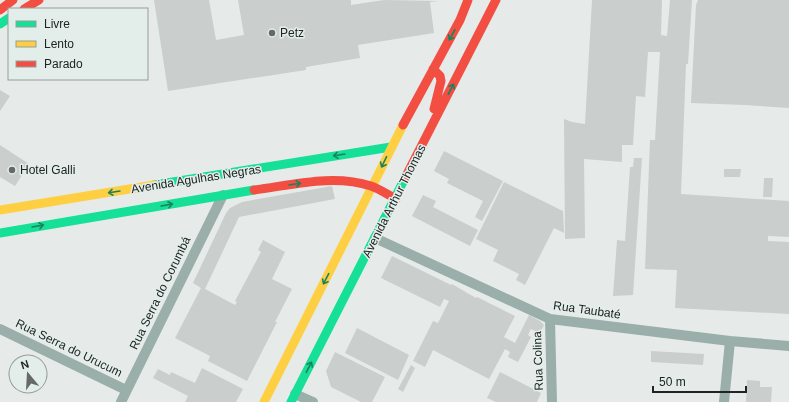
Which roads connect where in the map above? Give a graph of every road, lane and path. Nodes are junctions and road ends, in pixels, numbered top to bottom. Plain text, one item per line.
1 (13, 0) edge
2 (39, 0) edge
3 (468, 0) edge
4 (496, 0) edge
5 (26, 8) edge
6 (0, 10) edge
7 (432, 69) junction
8 (427, 136) junction
9 (391, 147) junction
10 (372, 186) junction
11 (224, 195) junction
12 (396, 199) junction
13 (88, 207) junction
14 (0, 210) edge
15 (1, 234) edge
16 (375, 238) junction
17 (550, 319) junction
18 (0, 329) edge
19 (730, 341) junction
20 (789, 346) edge
21 (126, 390) junction
22 (293, 398) edge
23 (121, 402) edge
24 (264, 402) edge
25 (313, 402) edge
26 (552, 402) edge
27 (724, 402) edge

1 - 6 main road
2 - 5 main road
3 -> 7 main road
8 -> 4 main road, Avenida Arthur Thomas
7 - 8 main road
7 - 9 main road
8 - 12 main road, Avenida Arthur Thomas
9 -> 10 main road
9 -> 13 main road, Avenida Agulhas Negras
11 -> 10 main road, Avenida Agulhas Negras
10 - 12 main road, Avenida Agulhas Negras
10 -> 24 main road
13 -> 11 main road, Avenida Agulhas Negras
11 - 21 street, Rua Serra do Corumbá
12 - 16 main road, Avenida Arthur Thomas
13 - 14 main road, Avenida Agulhas Negras
15 -> 13 main road, Avenida Agulhas Negras
16 - 17 street, Rua Taubaté
22 -> 16 main road, Avenida Arthur Thomas
17 - 19 street, Rua Taubaté
17 - 26 street, Rua Colina
18 - 21 street, Rua Serra do Urucum
19 - 20 street, Rua Taubaté
19 - 27 street
21 - 23 street, Rua Serra do Corumbá
22 - 25 street

